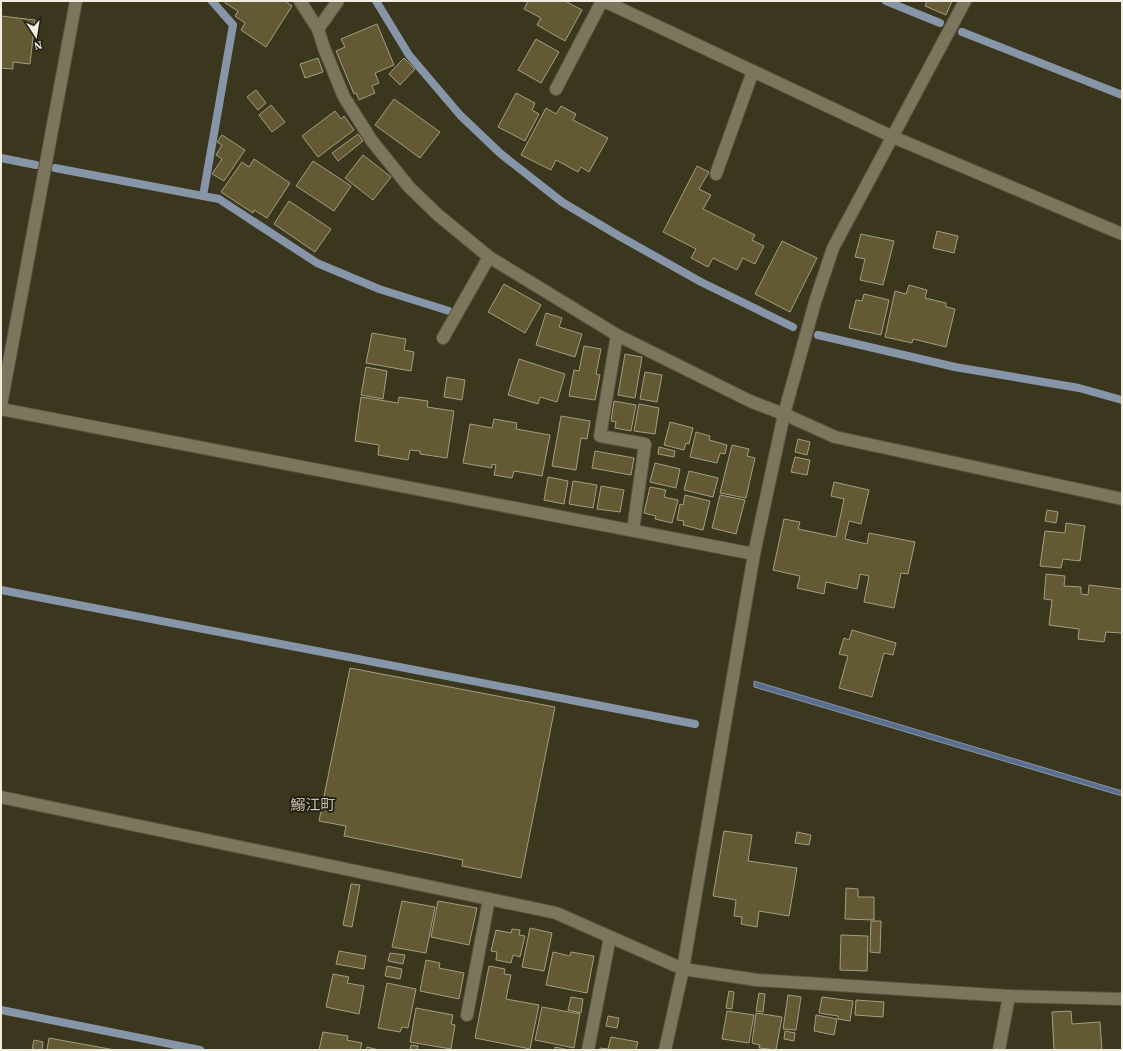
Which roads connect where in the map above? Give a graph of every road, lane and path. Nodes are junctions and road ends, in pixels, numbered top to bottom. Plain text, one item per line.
1 (76, 1) edge
2 (300, 1) edge
3 (338, 1) edge
4 (603, 1) edge
5 (965, 1) edge
6 (318, 29) junction
7 (753, 71) junction
8 (556, 89) dead end
9 (894, 137) junction
10 (716, 174) dead end
11 (1122, 234) edge
12 (489, 257) junction
13 (617, 335) junction
14 (443, 338) dead end
15 (1, 405) edge
16 (1, 409) edge
17 (784, 414) junction
18 (1122, 499) edge
19 (633, 530) junction
20 (754, 554) junction
21 (1, 797) edge
22 (489, 899) junction
23 (610, 937) junction
24 (683, 969) junction
25 (1009, 996) junction
26 (1122, 998) edge
27 (467, 1015) dead end
28 (588, 1050) edge
29 (665, 1050) edge
30 (999, 1050) edge

1 - 15 street
2 - 6 street
3 - 6 street
4 - 7 street
4 - 8 street
5 - 9 street
6 - 12 street
7 - 9 street
7 - 10 street
9 - 11 street
9 - 17 street
12 - 13 street
12 - 14 street
13 - 17 street
13 - 19 street
16 - 19 street
17 - 18 street
17 - 20 street
19 - 20 street
20 - 24 street
21 - 22 street
22 - 23 street
22 - 27 street
23 - 24 street
23 - 28 street
24 - 25 street
24 - 29 street
25 - 26 street
25 - 30 street

